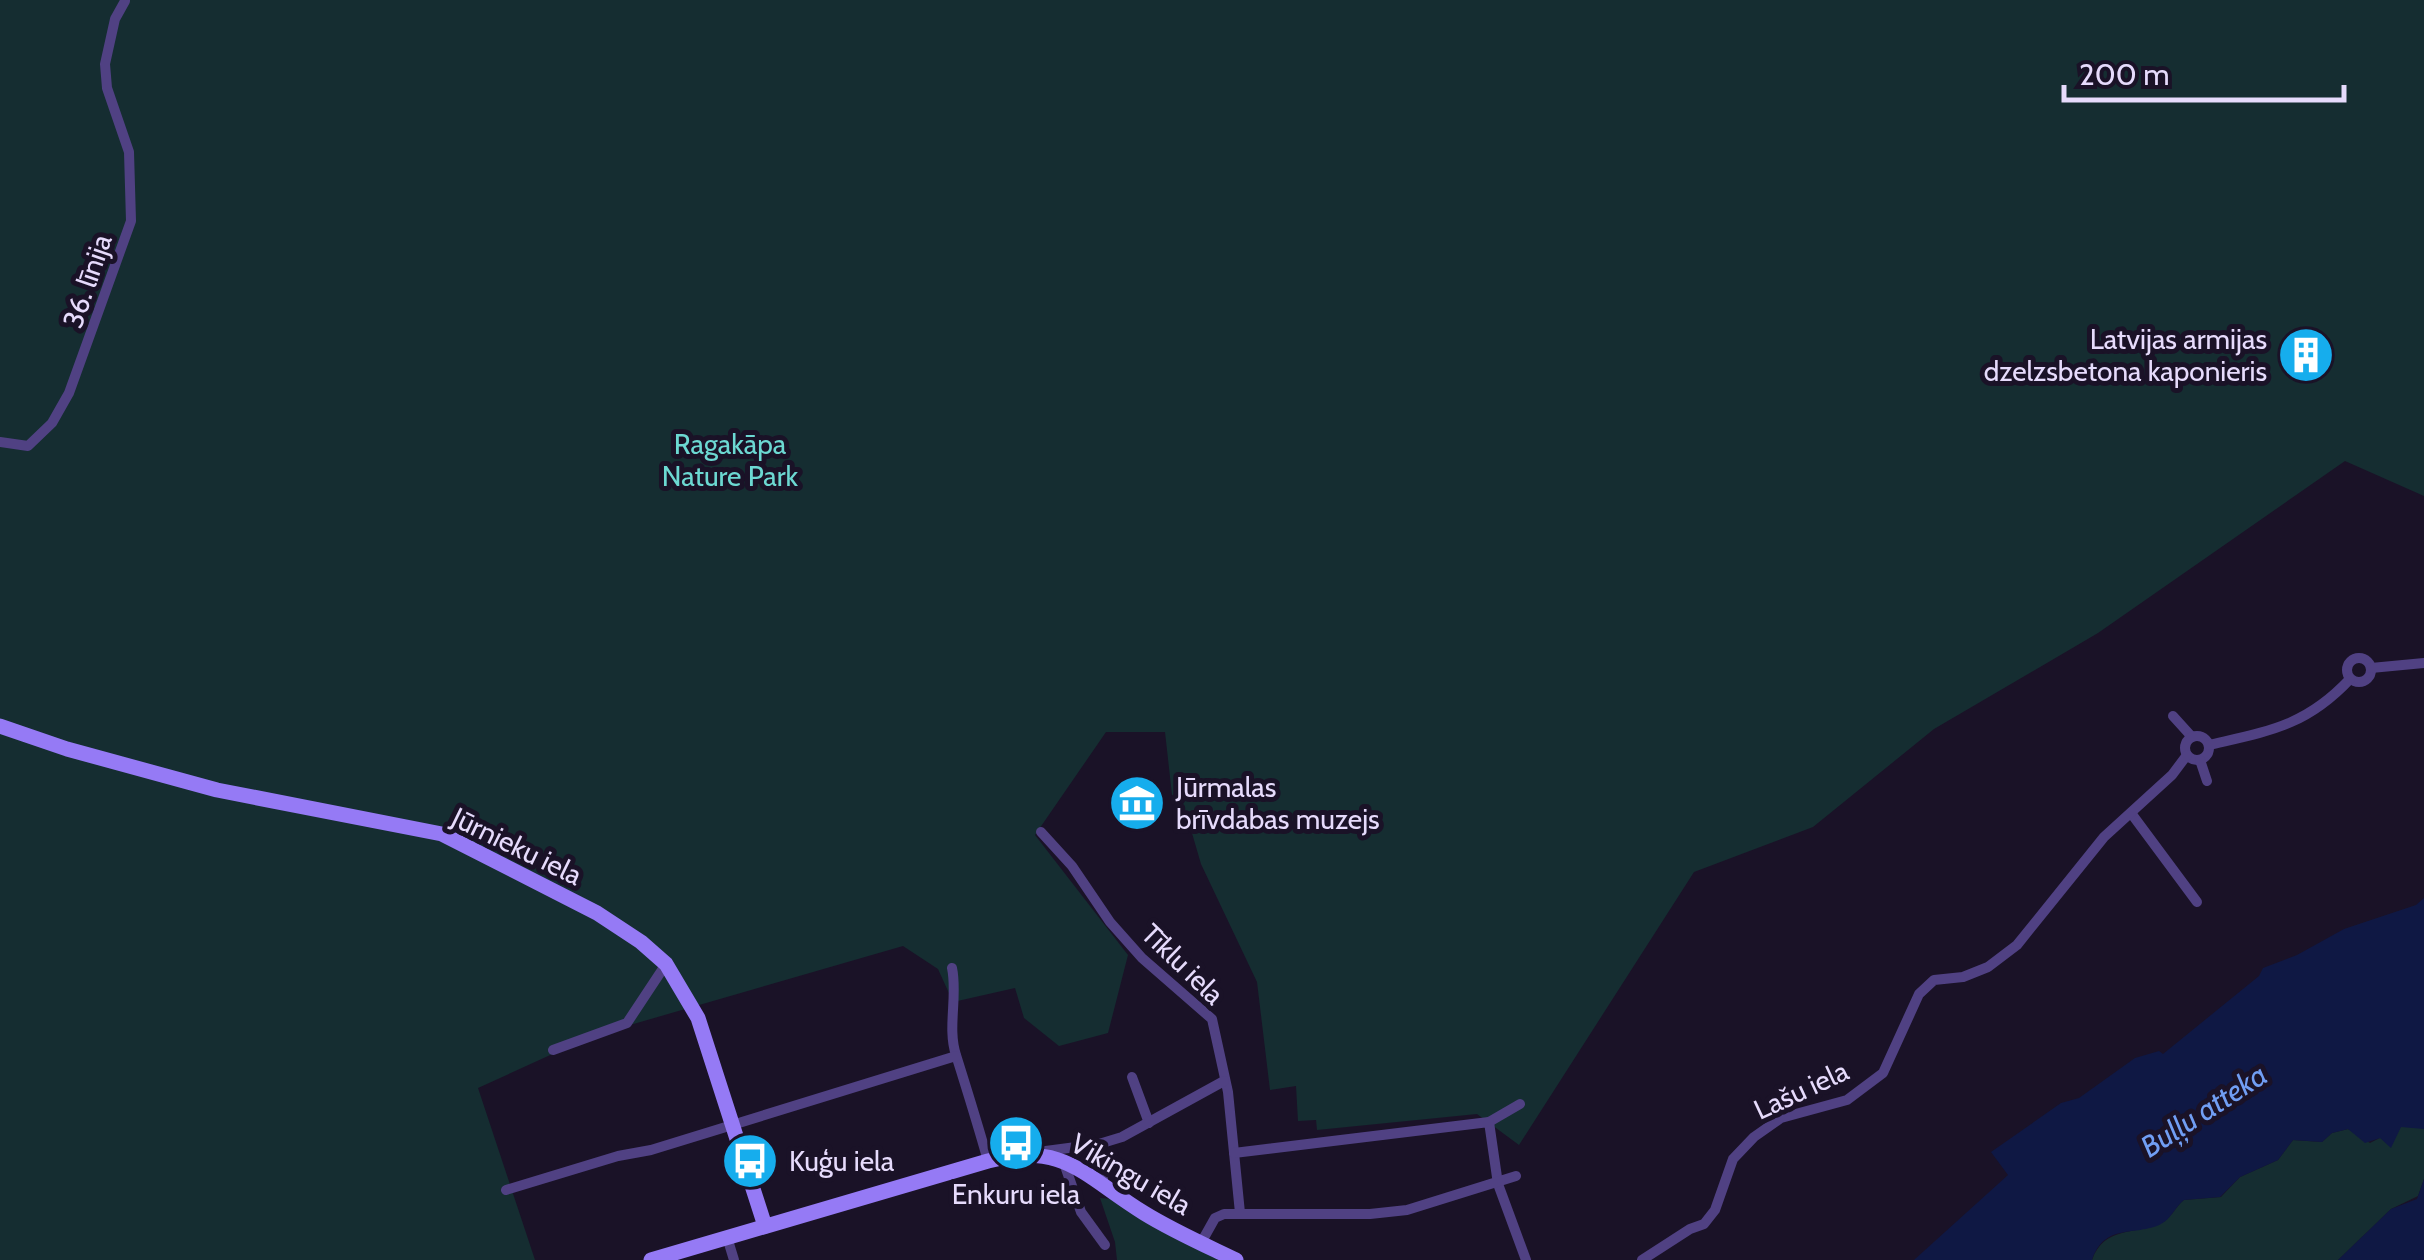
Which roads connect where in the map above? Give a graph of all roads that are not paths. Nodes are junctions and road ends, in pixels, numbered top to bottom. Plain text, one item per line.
1 (125, 0) edge
2 (0, 442) edge
3 (2424, 663) edge
4 (2371, 668) junction
5 (2350, 679) junction
6 (2173, 716) dead end
7 (0, 726) edge
8 (2192, 738) junction
9 (2209, 745) junction
10 (2188, 755) junction
11 (2200, 760) junction
12 (2208, 781) dead end
13 (2130, 813) junction
14 (1041, 832) dead end
15 (2198, 902) dead end
16 (666, 964) junction
17 (952, 968) dead end
18 (553, 1050) dead end
19 (956, 1056) junction
20 (1132, 1077) dead end
21 (1224, 1081) junction
22 (1515, 1092) dead end
23 (1490, 1122) junction
24 (1149, 1123) junction
25 (732, 1124) junction
26 (1098, 1144) junction
27 (1032, 1152) junction
28 (1234, 1154) junction
29 (988, 1161) junction
30 (1064, 1162) junction
31 (1516, 1176) dead end
32 (1103, 1184) junction
33 (1498, 1184) junction
34 (506, 1190) dead end
35 (1240, 1213) junction
36 (765, 1226) junction
37 (727, 1238) junction
38 (1202, 1244) junction
39 (1105, 1245) dead end
40 (659, 1259) edge
41 (734, 1260) edge
42 (1236, 1260) edge
43 (1526, 1260) edge
44 (1642, 1260) edge

1 - 2 street, 36. līnija
3 - 4 street
4 - 5 street
4 - 5 street
5 - 9 street
6 - 8 street
7 - 16 street, Jūrnieku iela
8 - 9 street
8 - 10 street, Lašu iela
9 - 11 street
10 - 11 street
10 - 13 street, Lašu iela
11 - 12 street
13 - 15 street
13 - 44 street, Lašu iela
14 - 21 street, Tīklu iela
16 - 18 street
16 - 25 street, Jūrnieku iela
17 - 19 street
19 - 25 street
19 - 29 street
20 - 24 street
21 - 24 street
21 - 28 street, Tīklu iela
22 - 23 street
23 - 28 street
23 - 33 street
24 - 26 street
25 - 34 street
25 - 36 street, Jūrnieku iela
26 - 27 street
26 - 32 street
27 - 29 street, Vikingu iela
27 - 30 street, Vikingu iela
28 - 35 street, Tīklu iela
29 - 36 street, Vikingu iela
30 - 32 street, Vikingu iela
30 - 39 street
31 - 33 street
32 - 38 street, Vikingu iela
33 - 35 street
33 - 43 street
35 - 38 street
36 - 37 street, Vikingu iela
37 - 40 street, Vikingu iela
37 - 41 street
38 - 42 street, Vikingu iela

